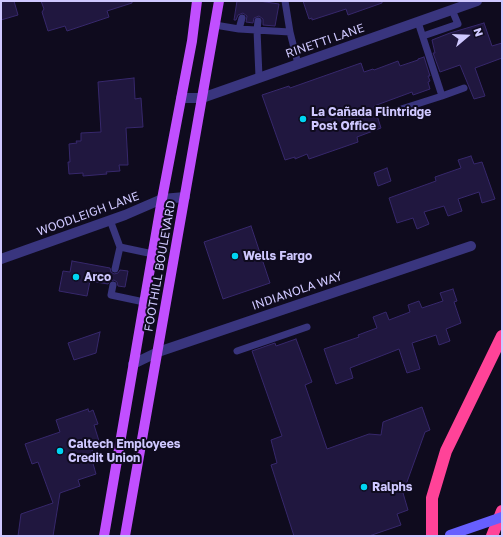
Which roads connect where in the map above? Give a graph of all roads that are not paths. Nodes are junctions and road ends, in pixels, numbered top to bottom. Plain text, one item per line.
1 (197, 1) edge
2 (219, 1) edge
3 (284, 1) edge
4 (477, 1) edge
5 (452, 10) junction
6 (242, 18) dead end
7 (258, 21) dead end
8 (418, 22) junction
9 (215, 25) junction
10 (239, 29) junction
11 (257, 30) junction
12 (290, 32) junction
13 (423, 36) junction
14 (298, 64) junction
15 (259, 77) junction
16 (464, 88) dead end
17 (442, 96) junction
18 (181, 98) junction
19 (202, 98) junction
20 (395, 111) dead end
21 (185, 198) junction
22 (162, 200) junction
23 (110, 220) junction
24 (471, 246) dead end
25 (120, 247) junction
26 (153, 254) junction
27 (1, 259) edge
28 (116, 269) dead end
29 (113, 285) dead end
30 (144, 302) junction
31 (307, 327) dead end
32 (502, 336) edge
33 (237, 351) dead end
34 (158, 352) junction
35 (133, 364) junction
36 (502, 511) edge
37 (502, 517) edge
38 (450, 535) dead end
39 (104, 536) edge
40 (126, 536) edge
41 (432, 536) edge
42 (492, 536) edge

1 - 18 main road, FOOTHILL BOULEVARD
2 - 9 main road, FOOTHILL BOULEVARD
3 - 12 lane
4 - 5 street, RINETTI LANE
5 - 8 street, RINETTI LANE
5 - 13 lane
6 - 10 lane
7 - 11 lane
8 - 13 lane
8 - 14 street, RINETTI LANE
9 - 10 lane
9 - 19 main road, FOOTHILL BOULEVARD
10 - 11 lane
11 - 12 lane
11 - 15 lane
12 - 14 lane
13 - 17 lane
14 - 15 street, RINETTI LANE
15 - 19 street, RINETTI LANE
16 - 17 lane
17 - 20 lane
18 - 19 street, RINETTI LANE
18 - 22 main road, FOOTHILL BOULEVARD
19 - 21 main road, FOOTHILL BOULEVARD
21 - 22 street, WOODLEIGH LANE
21 - 34 main road, FOOTHILL BOULEVARD
22 - 23 street, WOODLEIGH LANE
22 - 26 main road, FOOTHILL BOULEVARD
23 - 25 lane
23 - 27 street, WOODLEIGH LANE
24 - 34 street, INDIANOLA WAY
25 - 26 lane
25 - 28 lane
26 - 30 main road, FOOTHILL BOULEVARD
29 - 30 lane
30 - 35 main road, FOOTHILL BOULEVARD
31 - 33 lane
32 - 41 highway
34 - 35 street, INDIANOLA WAY
34 - 40 main road, FOOTHILL BOULEVARD
35 - 39 main road, FOOTHILL BOULEVARD
36 - 42 highway
37 - 38 main road, bridge

